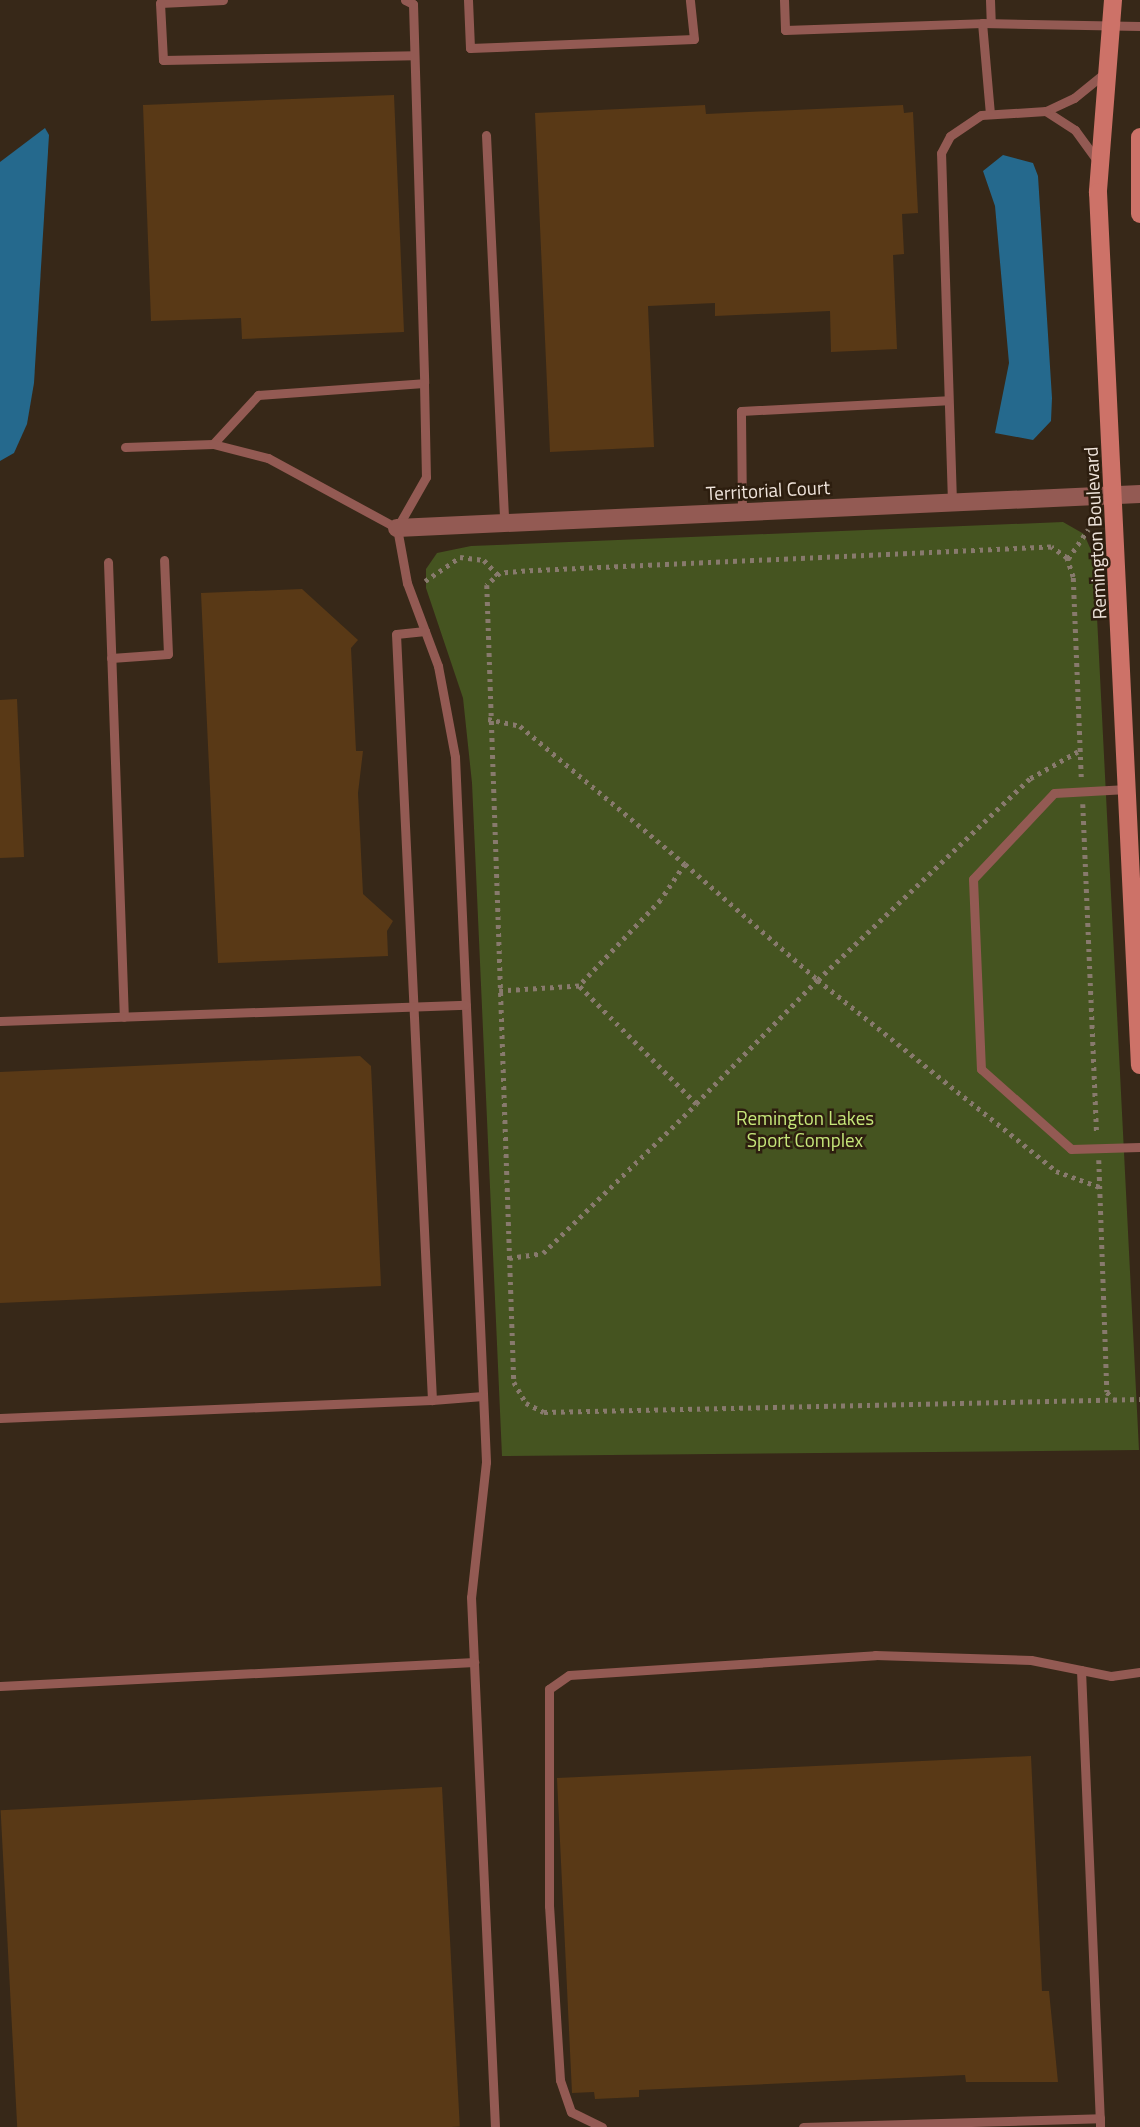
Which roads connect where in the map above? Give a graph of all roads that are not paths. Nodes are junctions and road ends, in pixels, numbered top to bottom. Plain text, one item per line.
1 (223, 0) edge
2 (405, 0) edge
3 (468, 0) edge
4 (691, 0) edge
5 (784, 0) edge
6 (990, 0) edge
7 (1113, 0) edge
8 (1108, 22) junction
9 (986, 23) junction
10 (1140, 26) edge
11 (414, 55) junction
12 (1104, 74) junction
13 (1046, 111) junction
14 (990, 114) junction
15 (486, 135) dead end
16 (1140, 137) edge
17 (1100, 165) junction
18 (1140, 214) edge
19 (425, 383) junction
20 (947, 400) junction
21 (214, 444) junction
22 (125, 447) dead end
23 (1114, 494) junction
24 (1140, 494) edge
25 (952, 502) junction
26 (742, 512) junction
27 (504, 523) junction
28 (397, 528) junction
29 (164, 559) dead end
30 (108, 562) dead end
31 (425, 631) junction
32 (111, 658) junction
33 (1127, 789) junction
34 (466, 1005) junction
35 (410, 1007) junction
36 (124, 1017) junction
37 (0, 1021) edge
38 (1140, 1065) edge
39 (1140, 1147) edge
40 (483, 1396) junction
41 (432, 1400) junction
42 (0, 1418) edge
43 (474, 1662) junction
44 (1081, 1670) junction
45 (1140, 1672) edge
46 (0, 1686) edge
47 (1100, 2122) edge
48 (495, 2127) edge
49 (603, 2127) edge
50 (803, 2127) edge

1 - 11 lane
2 - 11 lane
3 - 4 lane
5 - 9 lane
6 - 9 lane
7 - 8 street, Remington Boulevard
8 - 9 lane
8 - 10 lane
8 - 12 street, Remington Boulevard
9 - 14 lane
11 - 19 lane
12 - 13 lane
12 - 17 street, Remington Boulevard
13 - 14 lane
13 - 17 lane
14 - 20 lane
15 - 27 lane
16 - 18 street
17 - 23 street, Remington Boulevard
19 - 21 lane
19 - 28 lane
20 - 25 lane
20 - 26 lane
21 - 22 lane
21 - 28 lane
23 - 24 street, Territorial Court
23 - 25 street, Territorial Court
23 - 33 street, Remington Boulevard
25 - 26 street, Territorial Court
26 - 27 street, Territorial Court
27 - 28 street, Territorial Court
28 - 31 lane
29 - 32 lane
30 - 32 lane
31 - 34 lane
31 - 35 lane
32 - 36 lane
33 - 38 street, Remington Boulevard
33 - 39 lane
34 - 35 lane
34 - 40 lane
35 - 36 lane
35 - 41 lane
36 - 37 lane
40 - 41 lane
40 - 43 lane
41 - 42 lane
43 - 46 lane
43 - 48 lane
44 - 45 lane
44 - 47 lane
44 - 49 lane
47 - 50 lane

